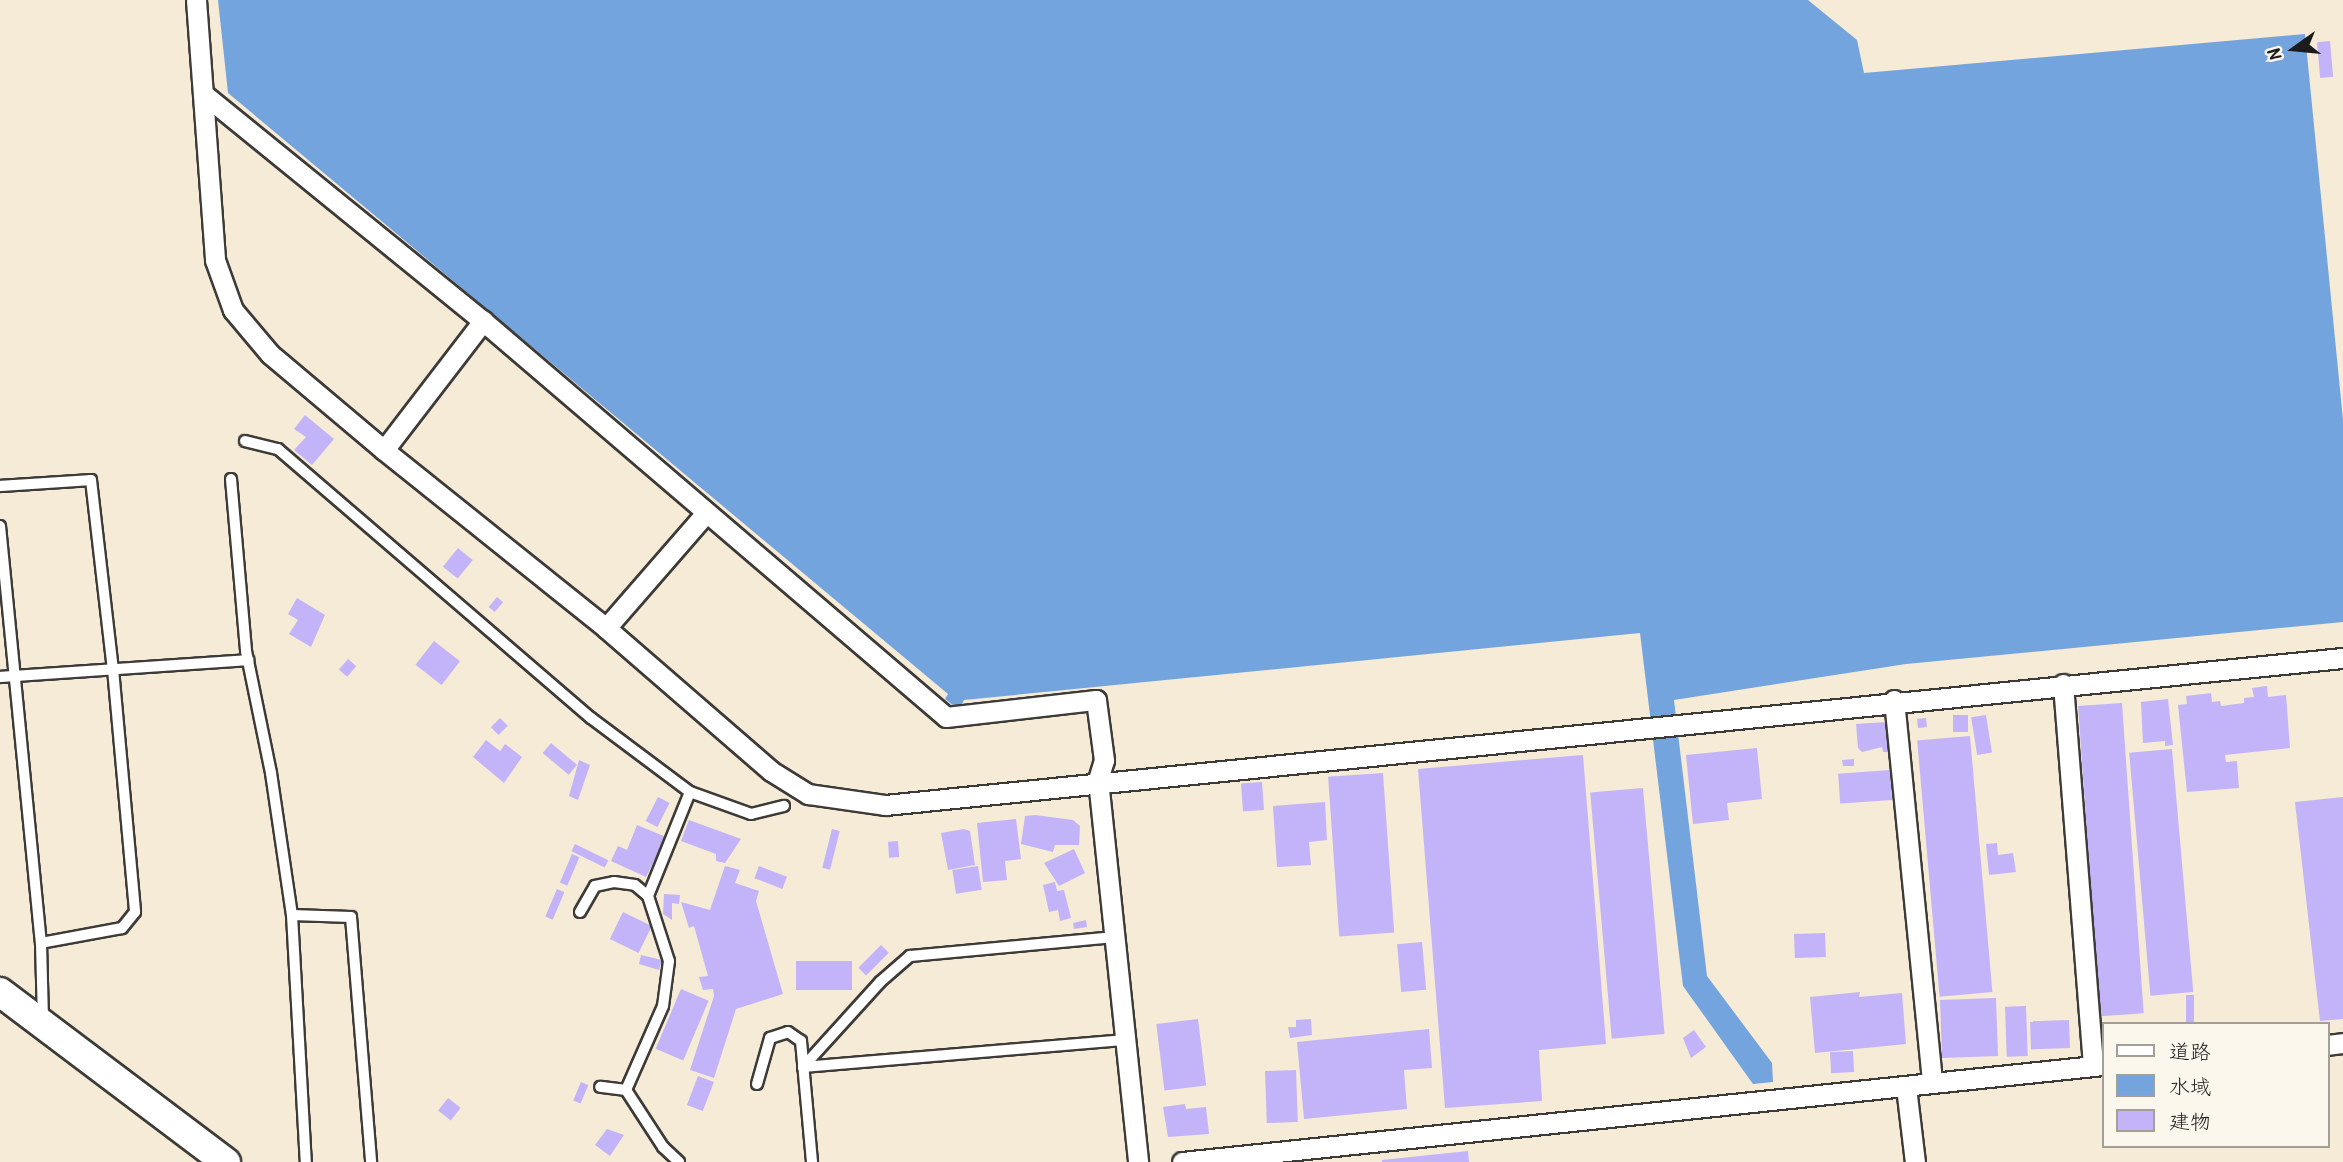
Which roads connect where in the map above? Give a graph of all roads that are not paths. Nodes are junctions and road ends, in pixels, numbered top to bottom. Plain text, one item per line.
1 (196, 0) edge
2 (206, 96) junction
3 (482, 321) junction
4 (245, 441) dead end
5 (384, 450) junction
6 (231, 479) dead end
7 (0, 486) edge
8 (706, 513) junction
9 (0, 526) edge
10 (606, 628) junction
11 (2343, 658) edge
12 (248, 660) junction
13 (113, 669) junction
14 (15, 676) junction
15 (0, 677) edge
16 (2063, 684) junction
17 (1894, 700) junction
18 (1098, 780) junction
19 (690, 792) junction
20 (784, 806) dead end
21 (648, 896) junction
22 (580, 912) dead end
23 (292, 915) junction
24 (1115, 937) junction
25 (41, 943) junction
26 (0, 992) edge
27 (44, 1025) junction
28 (1126, 1040) junction
29 (2098, 1066) edge
30 (803, 1067) junction
31 (1932, 1083) junction
32 (757, 1084) dead end
33 (600, 1087) dead end
34 (1906, 1087) junction
35 (626, 1090) junction
36 (226, 1162) edge
37 (306, 1162) edge
38 (371, 1162) edge
39 (679, 1162) edge
40 (812, 1162) edge
41 (1139, 1162) edge
42 (1182, 1162) edge
43 (1914, 1162) edge

1 - 2 street
2 - 3 street
2 - 5 street
3 - 5 street
3 - 8 street
4 - 19 lane
5 - 10 street
6 - 12 lane
7 - 13 lane
8 - 10 street
8 - 18 street
9 - 14 lane
10 - 18 street
11 - 16 street
12 - 13 lane
12 - 23 lane
13 - 14 lane
13 - 25 lane
14 - 15 lane
14 - 25 lane
16 - 17 street
16 - 29 street
17 - 18 street
17 - 31 street
18 - 24 street
19 - 20 lane
19 - 21 lane
21 - 22 lane
21 - 35 lane
23 - 37 lane
23 - 38 lane
24 - 28 street
24 - 30 lane
25 - 27 lane
26 - 27 street
27 - 36 street
28 - 30 lane
28 - 41 street
29 - 31 street
30 - 32 lane
30 - 40 lane
31 - 34 street
33 - 35 lane
34 - 42 street
34 - 43 street
35 - 39 lane

